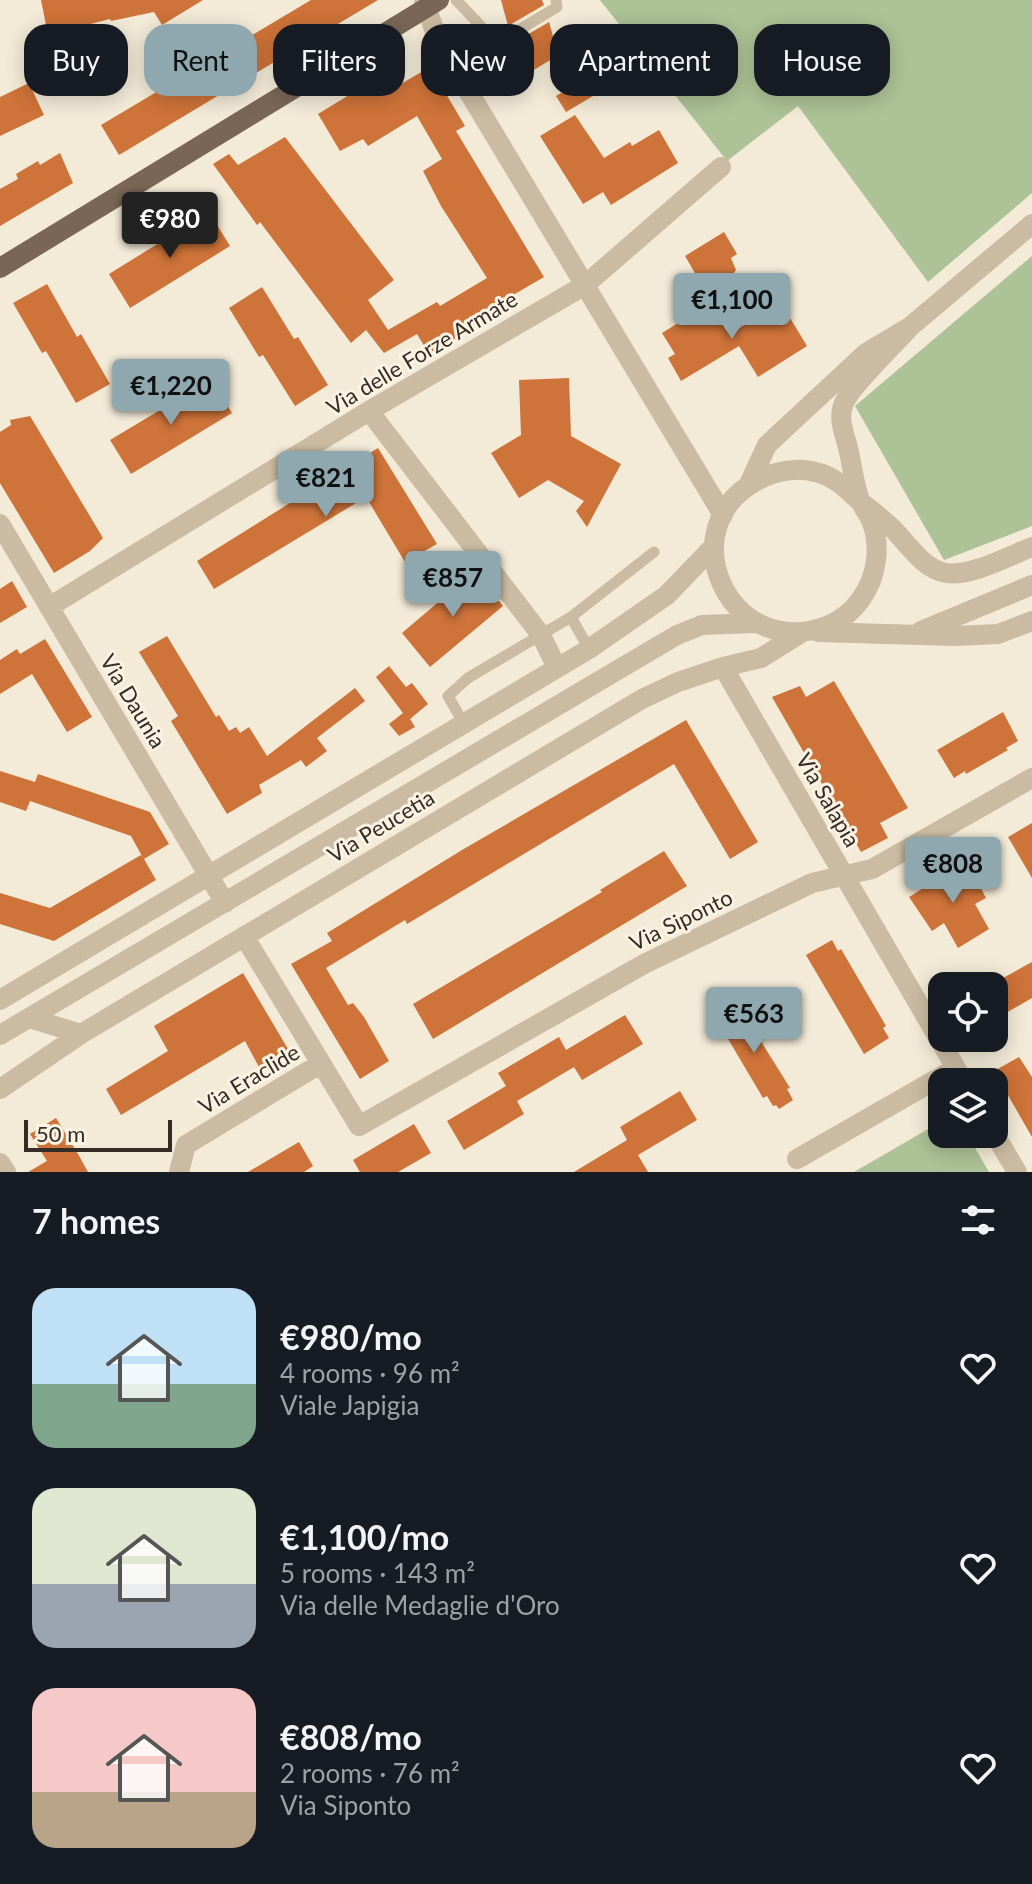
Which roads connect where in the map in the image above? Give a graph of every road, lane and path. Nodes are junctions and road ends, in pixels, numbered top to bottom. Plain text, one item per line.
1 (456, 0) edge
2 (556, 0) edge
3 (429, 3) edge
4 (721, 167) dead end
5 (1032, 224) edge
6 (0, 268) edge
7 (585, 285) junction
8 (911, 326) junction
9 (369, 411) junction
10 (749, 484) junction
11 (859, 500) junction
12 (723, 515) junction
13 (0, 524) edge
14 (714, 546) junction
15 (1032, 547) edge
16 (654, 552) dead end
17 (1032, 585) edge
18 (49, 607) junction
19 (571, 617) junction
20 (1032, 621) edge
21 (756, 623) junction
22 (806, 632) junction
23 (913, 634) junction
24 (541, 635) junction
25 (589, 649) junction
26 (723, 667) junction
27 (557, 668) junction
28 (464, 724) junction
29 (1032, 778) edge
30 (208, 875) junction
31 (844, 876) junction
32 (225, 903) junction
33 (244, 936) junction
34 (0, 1000) edge
35 (29, 1018) junction
36 (81, 1034) junction
37 (0, 1035) edge
38 (320, 1064) junction
39 (956, 1068) edge
40 (0, 1089) edge
41 (928, 1091) edge
42 (1003, 1148) edge
43 (797, 1159) dead end
44 (0, 1163) edge
45 (6, 1172) edge
46 (179, 1172) edge
47 (1017, 1172) edge

1 - 2 lane
3 - 6 main road
3 - 7 street
4 - 7 street, Via delle Forze Armate
5 - 8 street
7 - 9 street, Via delle Forze Armate
7 - 12 street
8 - 10 street, Via Peucetia
8 - 11 street, Via Peucetia
9 - 18 street, Via delle Forze Armate
9 - 24 street
10 - 11 street
10 - 12 street, Via Peucetia
11 - 15 street
11 - 22 street, Via Peucetia
12 - 14 street, Via Peucetia
13 - 18 street, Via Daunia
14 - 21 street, Via Peucetia
14 - 25 street, Via Peucetia
16 - 19 lane
17 - 23 street
18 - 30 street, Via Daunia
19 - 24 lane
19 - 25 lane
20 - 23 street
21 - 22 street
21 - 32 street
22 - 23 street
22 - 26 street, Via Peucetia
24 - 27 street
24 - 28 lane
25 - 27 street, Via Peucetia
26 - 31 street, Via Salapia
26 - 33 street, Via Peucetia
27 - 28 street, Via Peucetia
28 - 30 street, Via Peucetia
29 - 31 street, Via Siponto
30 - 32 street, Via Daunia
30 - 34 street, Via Peucetia
31 - 38 street, Via Siponto
31 - 39 street, Via Salapia
32 - 35 street
33 - 36 street, Via Peucetia
33 - 38 street
35 - 36 street
35 - 37 street
36 - 40 street, Via Peucetia
38 - 46 street, Via Eraclide
41 - 43 street
42 - 47 street
44 - 45 street

